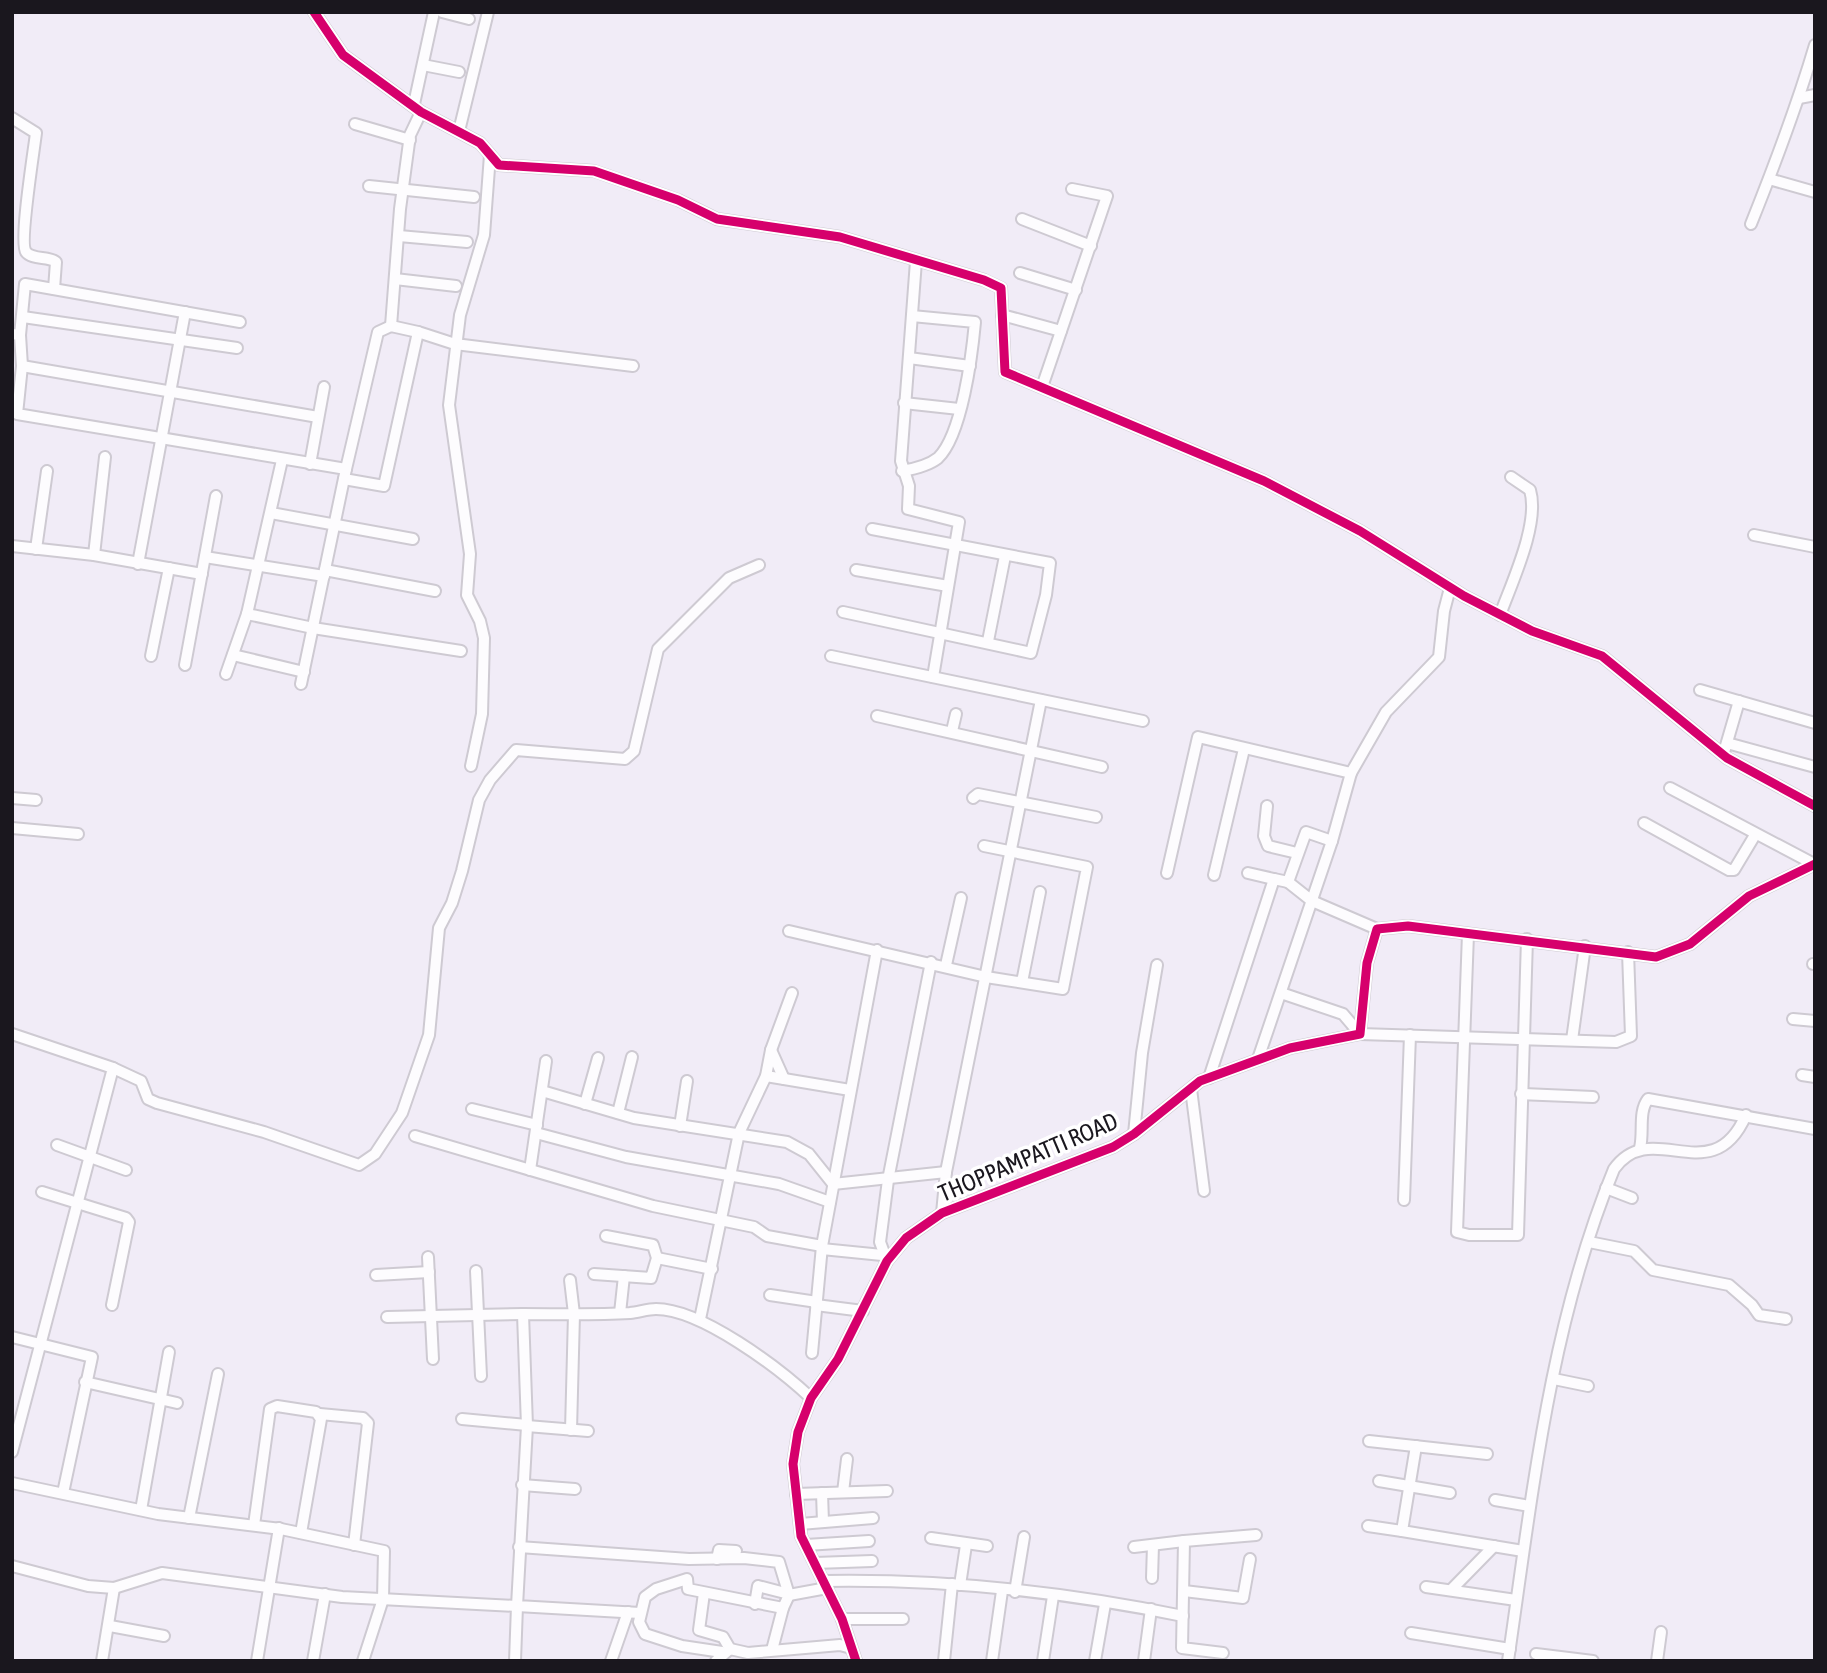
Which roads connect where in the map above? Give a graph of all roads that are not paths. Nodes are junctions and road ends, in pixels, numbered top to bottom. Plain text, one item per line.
1 (435, 12) edge
2 (442, 12) edge
3 (488, 12) edge
4 (318, 15) edge
5 (469, 19) dead end
6 (1815, 45) edge
7 (423, 65) junction
8 (459, 72) dead end
9 (1815, 95) edge
10 (1799, 97) junction
11 (417, 108) junction
12 (12, 118) edge
13 (355, 124) dead end
14 (459, 131) junction
15 (410, 140) junction
16 (490, 155) junction
17 (1769, 179) junction
18 (369, 186) dead end
19 (1072, 189) dead end
20 (403, 190) junction
21 (1815, 192) edge
22 (474, 197) dead end
23 (1022, 219) dead end
24 (1751, 224) dead end
25 (399, 236) junction
26 (467, 242) dead end
27 (1091, 246) junction
28 (916, 261) junction
29 (1020, 273) dead end
30 (395, 279) junction
31 (456, 286) dead end
32 (54, 289) junction
33 (1076, 290) junction
34 (185, 312) junction
35 (1002, 315) junction
36 (912, 316) junction
37 (23, 317) junction
38 (240, 322) dead end
39 (391, 326) junction
40 (1061, 331) junction
41 (418, 332) junction
42 (16, 334) edge
43 (181, 339) junction
44 (455, 344) junction
45 (236, 348) dead end
46 (909, 358) junction
47 (22, 366) junction
48 (633, 366) dead end
49 (970, 366) junction
50 (324, 387) dead end
51 (1042, 387) junction
52 (169, 389) junction
53 (904, 403) junction
54 (960, 409) junction
55 (318, 417) junction
56 (160, 439) junction
57 (105, 457) dead end
58 (282, 460) junction
59 (310, 464) junction
60 (47, 471) dead end
61 (902, 471) junction
62 (345, 474) junction
63 (1511, 477) dead end
64 (216, 496) dead end
65 (271, 513) junction
66 (334, 525) junction
67 (872, 529) dead end
68 (1754, 535) dead end
69 (413, 539) dead end
70 (12, 546) edge
71 (954, 546) junction
72 (1815, 547) edge
73 (36, 549) junction
74 (94, 555) junction
75 (1005, 556) junction
76 (205, 557) junction
77 (138, 564) junction
78 (759, 565) dead end
79 (259, 566) junction
80 (169, 568) junction
81 (856, 570) dead end
82 (324, 573) junction
83 (202, 574) junction
84 (948, 586) junction
85 (1450, 588) junction
86 (435, 591) dead end
87 (844, 612) dead end
88 (247, 614) junction
89 (1500, 615) junction
90 (313, 628) junction
91 (939, 631) junction
92 (988, 641) junction
93 (461, 651) dead end
94 (233, 655) junction
95 (151, 656) dead end
96 (831, 656) dead end
97 (185, 665) dead end
98 (226, 674) dead end
99 (933, 677) junction
100 (1700, 690) dead end
101 (1041, 700) junction
102 (1740, 701) junction
103 (956, 714) dead end
104 (877, 716) dead end
105 (1143, 721) dead end
106 (1815, 723) edge
107 (952, 731) junction
108 (1244, 749) junction
109 (1725, 749) junction
110 (1031, 750) junction
111 (471, 766) dead end
112 (1102, 767) dead end
113 (1815, 767) edge
114 (1351, 773) junction
115 (1670, 788) dead end
116 (12, 798) edge
117 (973, 798) dead end
118 (36, 800) dead end
119 (1020, 803) junction
120 (1267, 806) dead end
121 (1815, 806) edge
122 (1096, 817) dead end
123 (1644, 823) dead end
124 (12, 828) edge
125 (78, 834) dead end
126 (1755, 835) junction
127 (1332, 841) junction
128 (984, 846) dead end
129 (1011, 852) junction
130 (1297, 853) junction
131 (1814, 864) edge
132 (1167, 873) dead end
133 (1248, 873) dead end
134 (1214, 875) dead end
135 (1274, 878) junction
136 (1288, 882) junction
137 (1040, 892) dead end
138 (961, 898) dead end
139 (1312, 901) junction
140 (1377, 929) junction
141 (789, 931) dead end
142 (1468, 933) junction
143 (1527, 939) junction
144 (1585, 946) junction
145 (877, 950) junction
146 (1628, 952) junction
147 (931, 962) junction
148 (946, 965) junction
149 (1157, 965) dead end
150 (986, 976) junction
151 (1022, 982) junction
152 (792, 993) dead end
153 (1280, 993) junction
154 (1793, 1019) dead end
155 (1815, 1021) edge
156 (12, 1034) edge
157 (1360, 1034) junction
158 (1410, 1035) junction
159 (1465, 1037) junction
160 (1522, 1039) junction
161 (1572, 1040) junction
162 (771, 1050) junction
163 (632, 1057) dead end
164 (598, 1058) dead end
165 (1258, 1059) junction
166 (546, 1061) dead end
167 (113, 1068) junction
168 (1802, 1075) dead end
169 (766, 1076) junction
170 (1815, 1077) edge
171 (1209, 1078) junction
172 (784, 1079) junction
173 (687, 1081) dead end
174 (1191, 1089) junction
175 (850, 1090) junction
176 (542, 1091) junction
177 (1521, 1094) junction
178 (1592, 1097) dead end
179 (585, 1104) junction
180 (472, 1110) dead end
181 (618, 1113) junction
182 (1746, 1115) junction
183 (680, 1126) junction
184 (537, 1129) junction
185 (1815, 1129) edge
186 (739, 1133) junction
187 (1134, 1134) junction
188 (415, 1136) dead end
189 (57, 1144) dead end
190 (1640, 1148) junction
191 (89, 1155) junction
192 (126, 1170) dead end
193 (530, 1170) junction
194 (946, 1172) junction
195 (732, 1174) junction
196 (888, 1180) junction
197 (833, 1184) junction
198 (1606, 1188) junction
199 (1204, 1191) dead end
200 (42, 1192) dead end
201 (1632, 1198) dead end
202 (1404, 1200) dead end
203 (830, 1202) junction
204 (76, 1203) junction
205 (942, 1213) junction
206 (722, 1220) junction
207 (606, 1236) dead end
208 (1589, 1242) junction
209 (822, 1247) junction
210 (428, 1257) dead end
211 (657, 1258) junction
212 (884, 1258) junction
213 (712, 1269) junction
214 (429, 1272) junction
215 (477, 1272) dead end
216 (594, 1274) dead end
217 (376, 1275) dead end
218 (624, 1276) junction
219 (570, 1280) dead end
220 (770, 1295) dead end
221 (817, 1303) junction
222 (112, 1305) dead end
223 (863, 1311) junction
224 (620, 1313) junction
225 (523, 1314) junction
226 (574, 1314) junction
227 (480, 1315) junction
228 (431, 1316) junction
229 (387, 1317) dead end
230 (700, 1319) junction
231 (1786, 1319) dead end
232 (12, 1337) edge
233 (43, 1344) junction
234 (169, 1352) dead end
235 (812, 1353) dead end
236 (433, 1359) dead end
237 (218, 1374) dead end
238 (481, 1376) dead end
239 (1554, 1379) junction
240 (85, 1382) junction
241 (1588, 1387) dead end
242 (811, 1398) junction
243 (159, 1399) junction
244 (177, 1403) dead end
245 (320, 1414) junction
246 (462, 1419) dead end
247 (527, 1425) junction
248 (571, 1430) junction
249 (588, 1431) dead end
250 (1368, 1441) dead end
251 (1416, 1446) junction
252 (12, 1452) edge
253 (1487, 1454) dead end
254 (847, 1459) dead end
255 (1379, 1481) dead end
256 (12, 1483) edge
257 (522, 1485) junction
258 (1409, 1485) junction
259 (575, 1489) dead end
260 (887, 1491) dead end
261 (843, 1492) junction
262 (63, 1493) junction
263 (822, 1493) junction
264 (1450, 1493) dead end
265 (796, 1494) junction
266 (1495, 1500) dead end
267 (1530, 1506) junction
268 (141, 1510) junction
269 (190, 1518) junction
270 (873, 1518) dead end
271 (822, 1522) junction
272 (800, 1524) junction
273 (254, 1525) junction
274 (1368, 1527) dead end
275 (279, 1528) junction
276 (1402, 1531) junction
277 (302, 1533) junction
278 (1256, 1535) dead end
279 (1024, 1537) dead end
280 (930, 1538) dead end
281 (869, 1541) dead end
282 (1184, 1541) junction
283 (354, 1545) junction
284 (806, 1545) junction
285 (966, 1545) junction
286 (1153, 1545) junction
287 (987, 1546) dead end
288 (1494, 1546) junction
289 (519, 1547) junction
290 (1134, 1547) dead end
291 (736, 1551) dead end
292 (1523, 1551) junction
293 (688, 1559) junction
294 (717, 1559) junction
295 (1250, 1559) dead end
296 (872, 1561) dead end
297 (815, 1563) junction
298 (12, 1566) edge
299 (1152, 1578) dead end
300 (687, 1579) junction
301 (825, 1584) junction
302 (956, 1584) junction
303 (1426, 1587) dead end
304 (114, 1588) junction
305 (271, 1590) junction
306 (1451, 1590) junction
307 (1002, 1591) junction
308 (1184, 1591) junction
309 (1015, 1592) junction
310 (704, 1593) junction
311 (325, 1594) junction
312 (789, 1595) junction
313 (1053, 1596) junction
314 (383, 1599) junction
315 (1516, 1600) junction
316 (755, 1604) junction
317 (1105, 1604) junction
318 (517, 1606) junction
319 (783, 1608) junction
320 (1151, 1609) junction
321 (634, 1613) junction
322 (1183, 1616) junction
323 (842, 1619) junction
324 (903, 1619) dead end
325 (110, 1626) junction
326 (1661, 1632) dead end
327 (1411, 1633) dead end
328 (164, 1636) dead end
329 (851, 1648) junction
330 (1510, 1649) junction
331 (772, 1650) junction
332 (1223, 1653) dead end
333 (1536, 1654) dead end
334 (721, 1657) edge
335 (102, 1661) edge
336 (257, 1661) edge
337 (313, 1661) edge
338 (363, 1661) edge
339 (515, 1661) edge
340 (611, 1661) edge
341 (856, 1661) edge
342 (944, 1661) edge
343 (992, 1661) edge
344 (1043, 1661) edge
345 (1095, 1661) edge
346 (1144, 1661) edge
347 (1508, 1661) edge
348 (1593, 1661) edge
349 (1657, 1661) edge

1 - 7 street
2 - 5 street
3 - 14 street
4 - 11 street
6 - 10 street
7 - 8 street
7 - 11 street
9 - 10 street
10 - 17 street
11 - 14 street
11 - 15 street
12 - 32 street
13 - 15 street
14 - 16 street
15 - 20 street
16 - 28 street
16 - 44 street
17 - 21 street
17 - 24 street
18 - 20 street
19 - 27 street
20 - 22 street
20 - 25 street
23 - 27 street
25 - 26 street
25 - 30 street
27 - 33 street
28 - 35 street
28 - 36 street
29 - 33 street
30 - 31 street
30 - 39 street
32 - 34 street
32 - 37 street
33 - 40 street
34 - 38 street
34 - 43 street
35 - 40 street
35 - 51 street
36 - 46 street
36 - 49 street
37 - 42 street
37 - 43 street
39 - 41 street
39 - 62 street
40 - 51 street
41 - 44 street
41 - 62 street
42 - 47 street
43 - 45 street
43 - 52 street
44 - 48 street
44 - 111 street
46 - 49 street
46 - 53 street
47 - 52 street
47 - 56 street
49 - 54 street
50 - 55 street
51 - 85 street
52 - 55 street
52 - 56 street
53 - 54 street
53 - 61 street
54 - 61 street
55 - 59 street
56 - 58 street
56 - 77 street
57 - 74 street
58 - 59 street
58 - 65 street
59 - 62 street
60 - 73 street
61 - 71 street
62 - 66 street
63 - 89 street
64 - 76 street
65 - 66 street
65 - 79 street
66 - 69 street
66 - 82 street
67 - 71 street
68 - 72 street
70 - 73 street
71 - 75 street
71 - 84 street
73 - 74 street
74 - 77 street
75 - 92 street
75 - 92 street
76 - 79 street
76 - 83 street
77 - 80 street
78 - 167 street
79 - 82 street
79 - 88 street
80 - 83 street
80 - 95 street
81 - 84 street
82 - 86 street
82 - 90 street
83 - 97 street
84 - 91 street
85 - 89 street
85 - 114 street
87 - 91 street
88 - 90 street
88 - 94 street
89 - 109 street
90 - 93 street
90 - 94 street
91 - 92 street
91 - 99 street
94 - 98 street
96 - 99 street
99 - 101 street
100 - 102 street
101 - 105 street
101 - 110 street
102 - 106 street
102 - 109 street
103 - 107 street
104 - 107 street
107 - 110 street
108 - 114 street
108 - 132 street
108 - 134 street
109 - 113 street
109 - 121 street
110 - 112 street
110 - 119 street
114 - 127 street
115 - 126 street
116 - 118 street
117 - 119 street
119 - 122 street
119 - 129 street
120 - 130 street
123 - 126 street
124 - 125 street
126 - 131 street
127 - 130 street
127 - 139 street
128 - 129 street
129 - 150 street
129 - 151 street
130 - 136 street
131 - 146 street
133 - 135 street
135 - 136 street
135 - 171 street
136 - 139 street
137 - 151 street
138 - 148 street
139 - 140 street
139 - 153 street
140 - 142 street
140 - 157 street
141 - 145 street
142 - 143 street
142 - 159 street
143 - 144 street
143 - 160 street
144 - 146 street
144 - 161 street
145 - 147 street
145 - 175 street
146 - 161 street, THOPPAMPATTI ROAD
147 - 148 street
147 - 196 street
148 - 150 street
149 - 187 street
150 - 151 street
150 - 194 street
152 - 162 street
153 - 157 street
153 - 165 street
154 - 155 street
156 - 167 street
157 - 158 street, THOPPAMPATTI ROAD
157 - 165 street, THOPPAMPATTI ROAD
158 - 159 street, THOPPAMPATTI ROAD
158 - 202 street
159 - 160 street, THOPPAMPATTI ROAD
159 - 177 street
160 - 161 street, THOPPAMPATTI ROAD
160 - 177 street
162 - 169 street
162 - 172 street
163 - 181 street
164 - 179 street
165 - 171 street, THOPPAMPATTI ROAD
166 - 176 street
167 - 191 street
168 - 170 street
169 - 172 street
169 - 186 street
171 - 174 street, THOPPAMPATTI ROAD
172 - 175 street
173 - 183 street
174 - 187 street, THOPPAMPATTI ROAD
174 - 199 street
175 - 197 street
176 - 179 street
176 - 184 street
177 - 178 street
179 - 181 street
180 - 184 street
181 - 183 street
182 - 185 street
182 - 190 street
182 - 190 street
183 - 186 street
184 - 193 street
184 - 195 street
186 - 195 street
186 - 197 street
187 - 205 street, THOPPAMPATTI ROAD
188 - 193 street
189 - 191 street
190 - 198 street
191 - 192 street
191 - 204 street
193 - 206 street
194 - 196 street
194 - 205 street
195 - 203 street
195 - 206 street
196 - 197 street
196 - 212 street
197 - 203 street
198 - 201 street
198 - 208 street
200 - 204 street
203 - 209 street
204 - 222 street
204 - 233 street
205 - 212 street, THOPPAMPATTI ROAD
206 - 209 street
206 - 213 street
207 - 211 street
208 - 231 street
208 - 239 street
209 - 212 street
209 - 221 street
210 - 214 street
211 - 213 street
211 - 218 street
212 - 223 street, THOPPAMPATTI ROAD
213 - 230 street
214 - 217 street
214 - 228 street
215 - 227 street
216 - 218 street
218 - 224 street
219 - 226 street
220 - 221 street
221 - 223 street
221 - 235 street
223 - 242 street, THOPPAMPATTI ROAD
224 - 226 street
224 - 230 street
225 - 226 street
225 - 227 street
225 - 247 street
226 - 248 street
227 - 228 street
227 - 238 street
228 - 229 street
228 - 236 street
230 - 242 street
232 - 233 street
233 - 240 street
233 - 252 street
234 - 243 street
237 - 269 street
239 - 241 street
239 - 267 street
240 - 243 street
240 - 262 street
242 - 265 street, THOPPAMPATTI ROAD
243 - 244 street
243 - 268 street
245 - 273 street
245 - 277 street
245 - 283 street
246 - 247 street
247 - 248 street
247 - 257 street
248 - 249 street
250 - 251 street
251 - 253 street
251 - 258 street
254 - 261 street
255 - 258 street
256 - 262 street
257 - 259 street
257 - 289 street
258 - 264 street
258 - 276 street
260 - 261 street
261 - 263 street
262 - 268 street
263 - 265 street
263 - 271 street
265 - 272 street, THOPPAMPATTI ROAD
266 - 267 street
267 - 292 street
268 - 269 street
269 - 273 street
270 - 271 street
271 - 272 street
272 - 284 street, THOPPAMPATTI ROAD
273 - 275 street
274 - 276 street
275 - 277 street
275 - 305 street
276 - 288 street
277 - 283 street
278 - 282 street
279 - 309 street
280 - 285 street
281 - 284 street
282 - 286 street
282 - 308 street
283 - 314 street
284 - 297 street, THOPPAMPATTI ROAD
285 - 287 street
285 - 302 street
286 - 290 street
286 - 299 street
288 - 292 street
288 - 306 street
289 - 293 street
289 - 318 street
291 - 294 street
292 - 315 street
293 - 294 street
293 - 300 street
294 - 312 street
295 - 308 street
296 - 297 street
297 - 301 street, THOPPAMPATTI ROAD
298 - 304 street
300 - 310 street
300 - 321 street
301 - 302 street
301 - 312 street
301 - 323 street, THOPPAMPATTI ROAD
302 - 307 street
302 - 342 street
303 - 306 street
304 - 305 street
304 - 325 street
305 - 311 street
305 - 336 street
306 - 315 street
307 - 309 street
307 - 343 street
308 - 322 street
309 - 313 street
310 - 316 street
310 - 334 street
311 - 314 street
311 - 337 street
312 - 316 street
312 - 319 street
313 - 317 street
313 - 344 street
314 - 318 street
314 - 338 street
315 - 330 street
316 - 319 street
317 - 320 street
317 - 345 street
318 - 321 street
318 - 339 street
319 - 331 street
320 - 322 street
320 - 346 street
321 - 334 street
321 - 340 street
322 - 332 street
323 - 324 street
323 - 329 street, THOPPAMPATTI ROAD
325 - 328 street
325 - 335 street
326 - 349 street
327 - 330 street
329 - 331 street
329 - 341 street, THOPPAMPATTI ROAD
330 - 347 street
331 - 334 street
333 - 348 street

